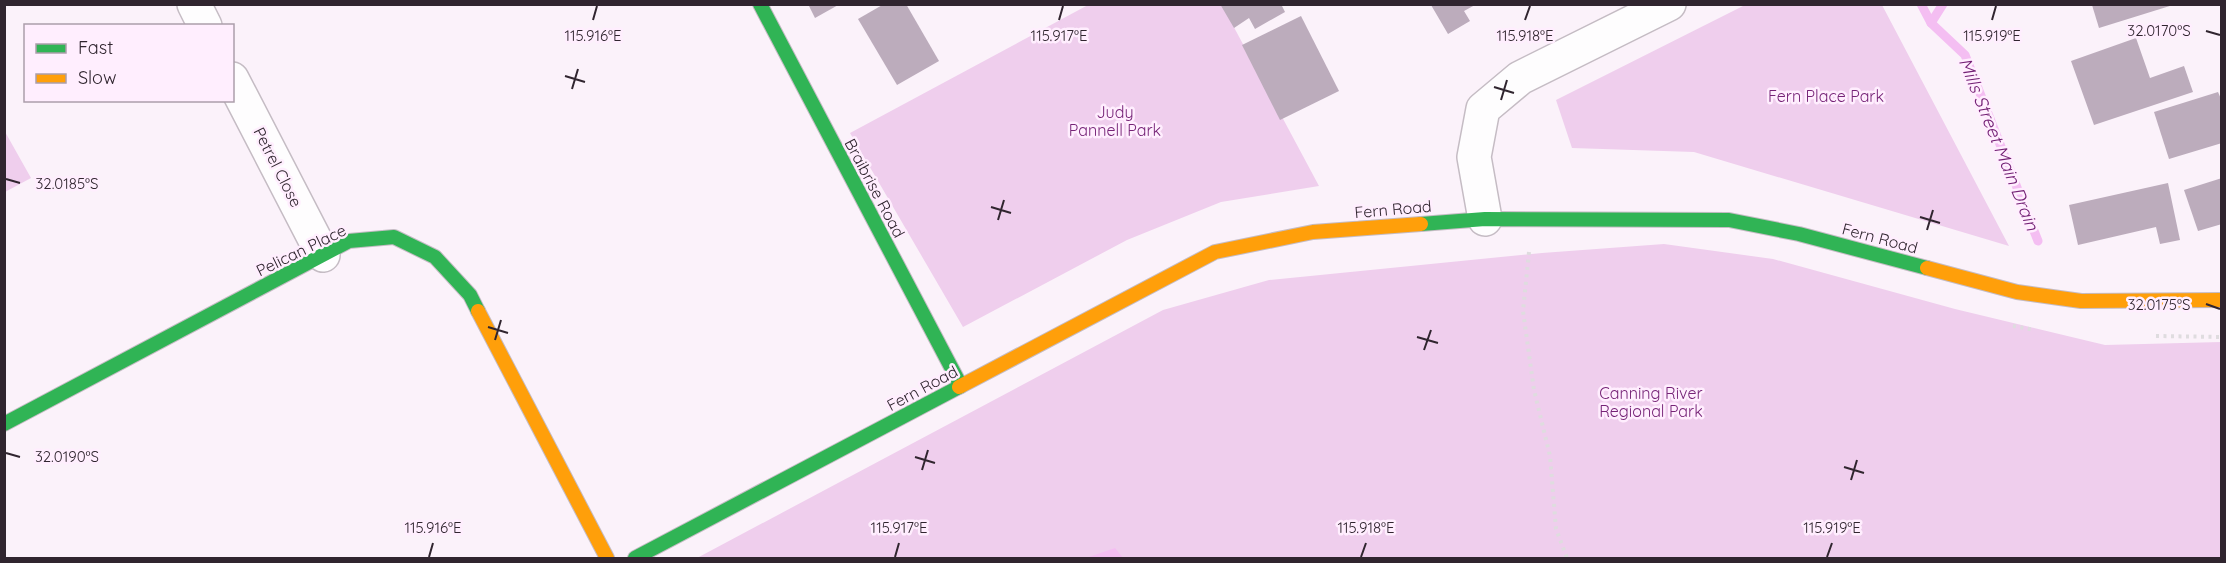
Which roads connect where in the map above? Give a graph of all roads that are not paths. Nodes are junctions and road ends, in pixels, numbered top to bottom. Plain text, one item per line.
1 (194, 4) edge
2 (760, 4) edge
3 (1669, 4) edge
4 (204, 24) edge
5 (234, 83) edge
6 (1485, 219) junction
7 (323, 255) junction
8 (2222, 300) edge
9 (961, 386) junction
10 (4, 424) edge
11 (607, 558) edge
12 (635, 558) edge

1 - 4 street
2 - 9 street, Braibrise Road
3 - 6 street
5 - 7 street, Petrel Close
6 - 8 street, Fern Road
6 - 9 street, Fern Road
7 - 10 street, Pelican Place
7 - 11 street, Pelican Place
9 - 12 street, Fern Road

